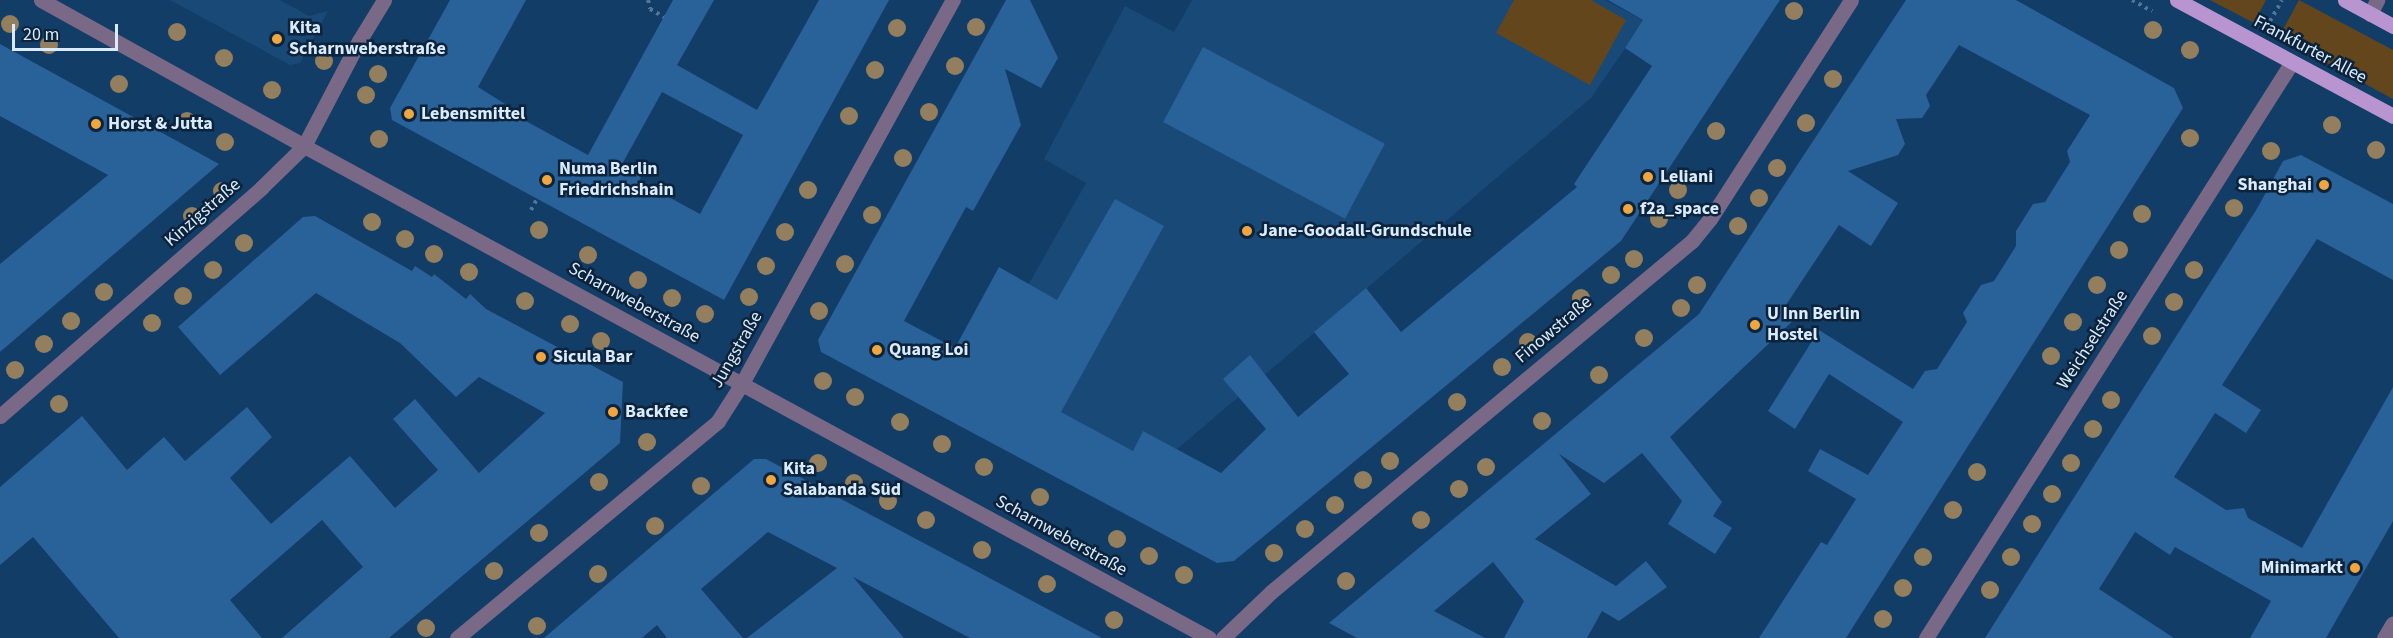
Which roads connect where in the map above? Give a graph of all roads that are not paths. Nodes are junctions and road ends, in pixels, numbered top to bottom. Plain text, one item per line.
1 (41, 0) edge
2 (384, 0) edge
3 (953, 0) edge
4 (1851, 0) edge
5 (2177, 0) edge
6 (2345, 0) edge
7 (2374, 7) edge
8 (2393, 26) edge
9 (2292, 62) junction
10 (2393, 116) edge
11 (303, 146) junction
12 (741, 385) junction
13 (0, 416) edge
14 (2393, 623) edge
15 (457, 638) edge
16 (1209, 638) edge
17 (1223, 638) edge
18 (1926, 638) edge
19 (2384, 638) edge

1 - 11 street, Scharnweberstraße
2 - 11 street, Kinzigstraße
3 - 12 street, Jungstraße
4 - 17 street, Finowstraße
5 - 9 main road, Frankfurter Allee
6 - 7 main road
7 - 8 main road
9 - 10 main road, Frankfurter Allee
9 - 18 street, Weichselstraße
11 - 12 street, Scharnweberstraße
11 - 13 street, Kinzigstraße
12 - 15 street, Jungstraße
12 - 16 street, Scharnweberstraße
14 - 19 street

